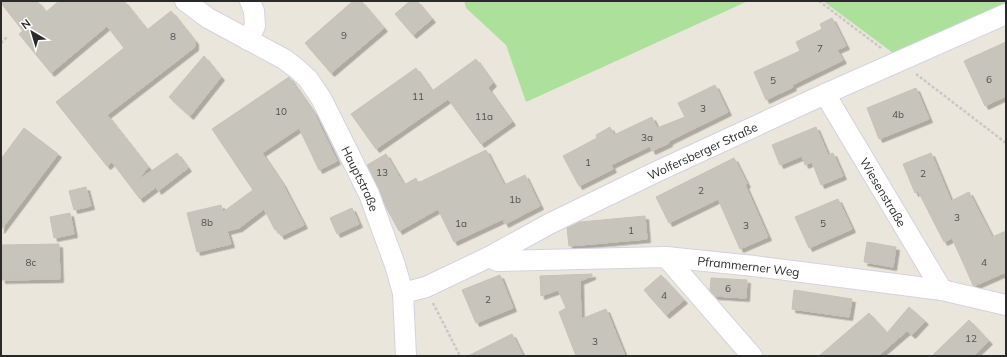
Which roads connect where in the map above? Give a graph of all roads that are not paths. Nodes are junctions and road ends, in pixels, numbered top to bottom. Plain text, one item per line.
1 (185, 1) edge
2 (250, 1) edge
3 (1006, 14) edge
4 (248, 40) junction
5 (825, 94) junction
6 (489, 257) junction
7 (666, 257) junction
8 (942, 290) junction
9 (403, 293) junction
10 (1006, 305) edge
11 (406, 356) edge
12 (752, 356) edge

1 - 4 street, Hauptstraße
2 - 4 street
3 - 5 street, Wolfersberger Straße
4 - 9 street, Hauptstraße
5 - 6 street, Wolfersberger Straße
5 - 8 street, Wiesenstraße
6 - 7 street, Pframmerner Weg
6 - 9 street, Wolfersberger Straße
7 - 8 street, Pframmerner Weg
7 - 12 street
8 - 10 street, Pframmerner Weg
9 - 11 street, Hauptstraße

